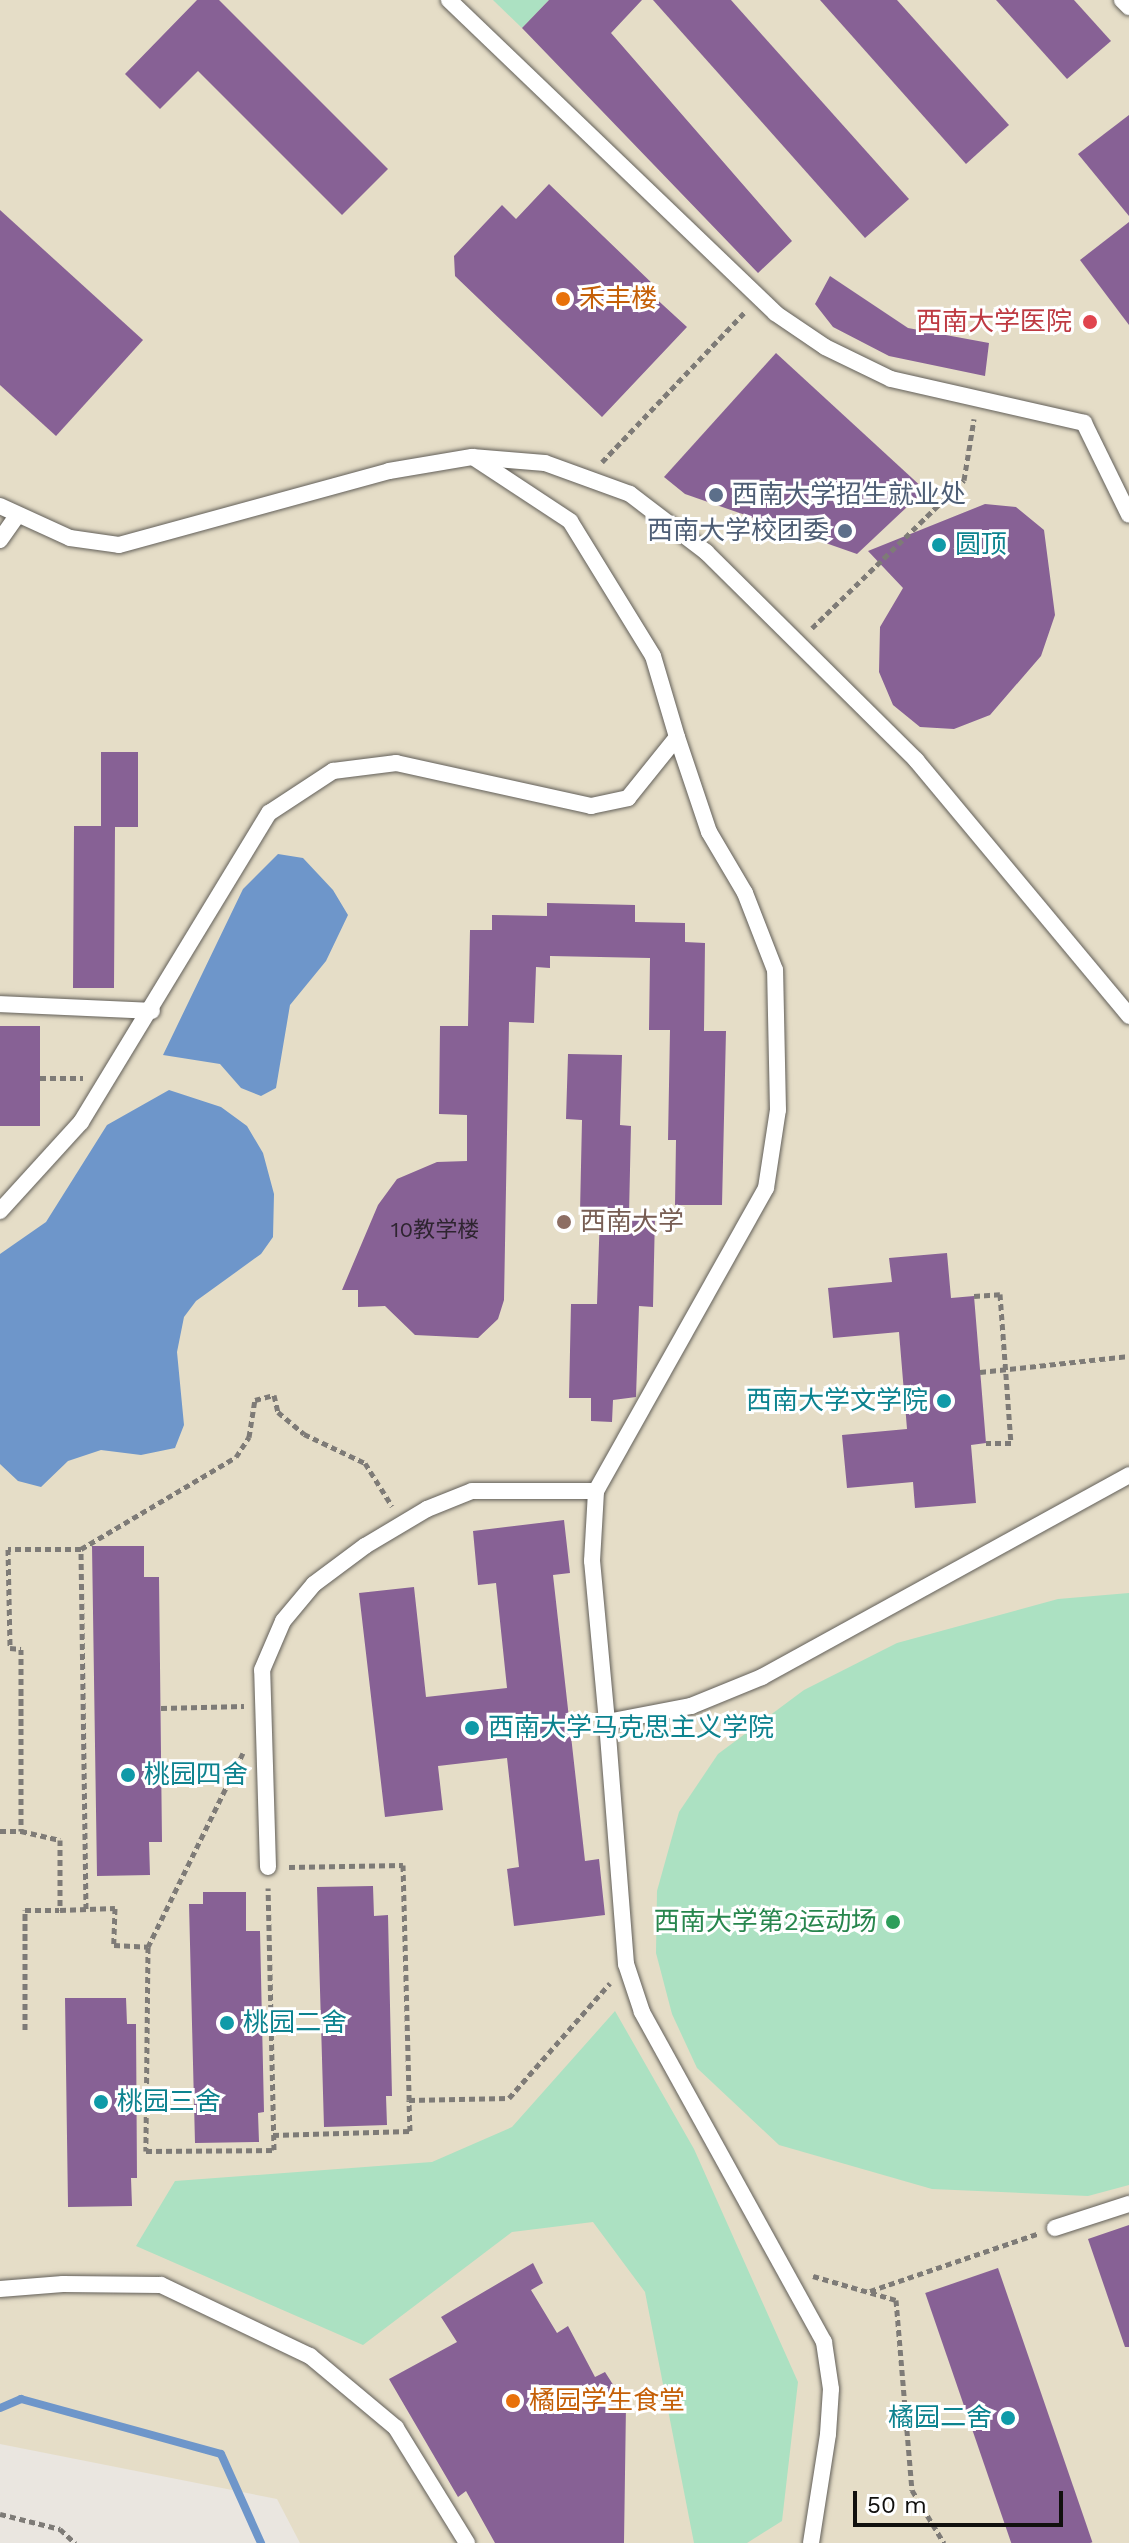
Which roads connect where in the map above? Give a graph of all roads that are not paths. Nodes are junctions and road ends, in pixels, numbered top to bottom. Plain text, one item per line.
1 (449, 0) edge
2 (1122, 0) edge
3 (1129, 7) edge
4 (472, 457) junction
5 (0, 506) edge
6 (1129, 515) edge
7 (16, 517) junction
8 (0, 540) edge
9 (677, 737) junction
10 (0, 1004) edge
11 (152, 1011) junction
12 (1129, 1016) edge
13 (0, 1211) edge
14 (1129, 1475) edge
15 (596, 1491) junction
16 (607, 1722) junction
17 (268, 1867) road end
18 (1129, 2204) edge
19 (1055, 2228) road end
20 (0, 2289) edge
21 (467, 2543) edge
22 (811, 2543) edge

1 - 6 lane
2 - 3 lane
4 - 7 lane
4 - 9 lane
4 - 12 lane
5 - 7 lane
7 - 8 lane
9 - 11 lane
9 - 15 lane
10 - 11 lane
11 - 13 lane
14 - 16 lane
15 - 16 lane
15 - 17 lane
16 - 22 lane
18 - 19 lane
20 - 21 lane

